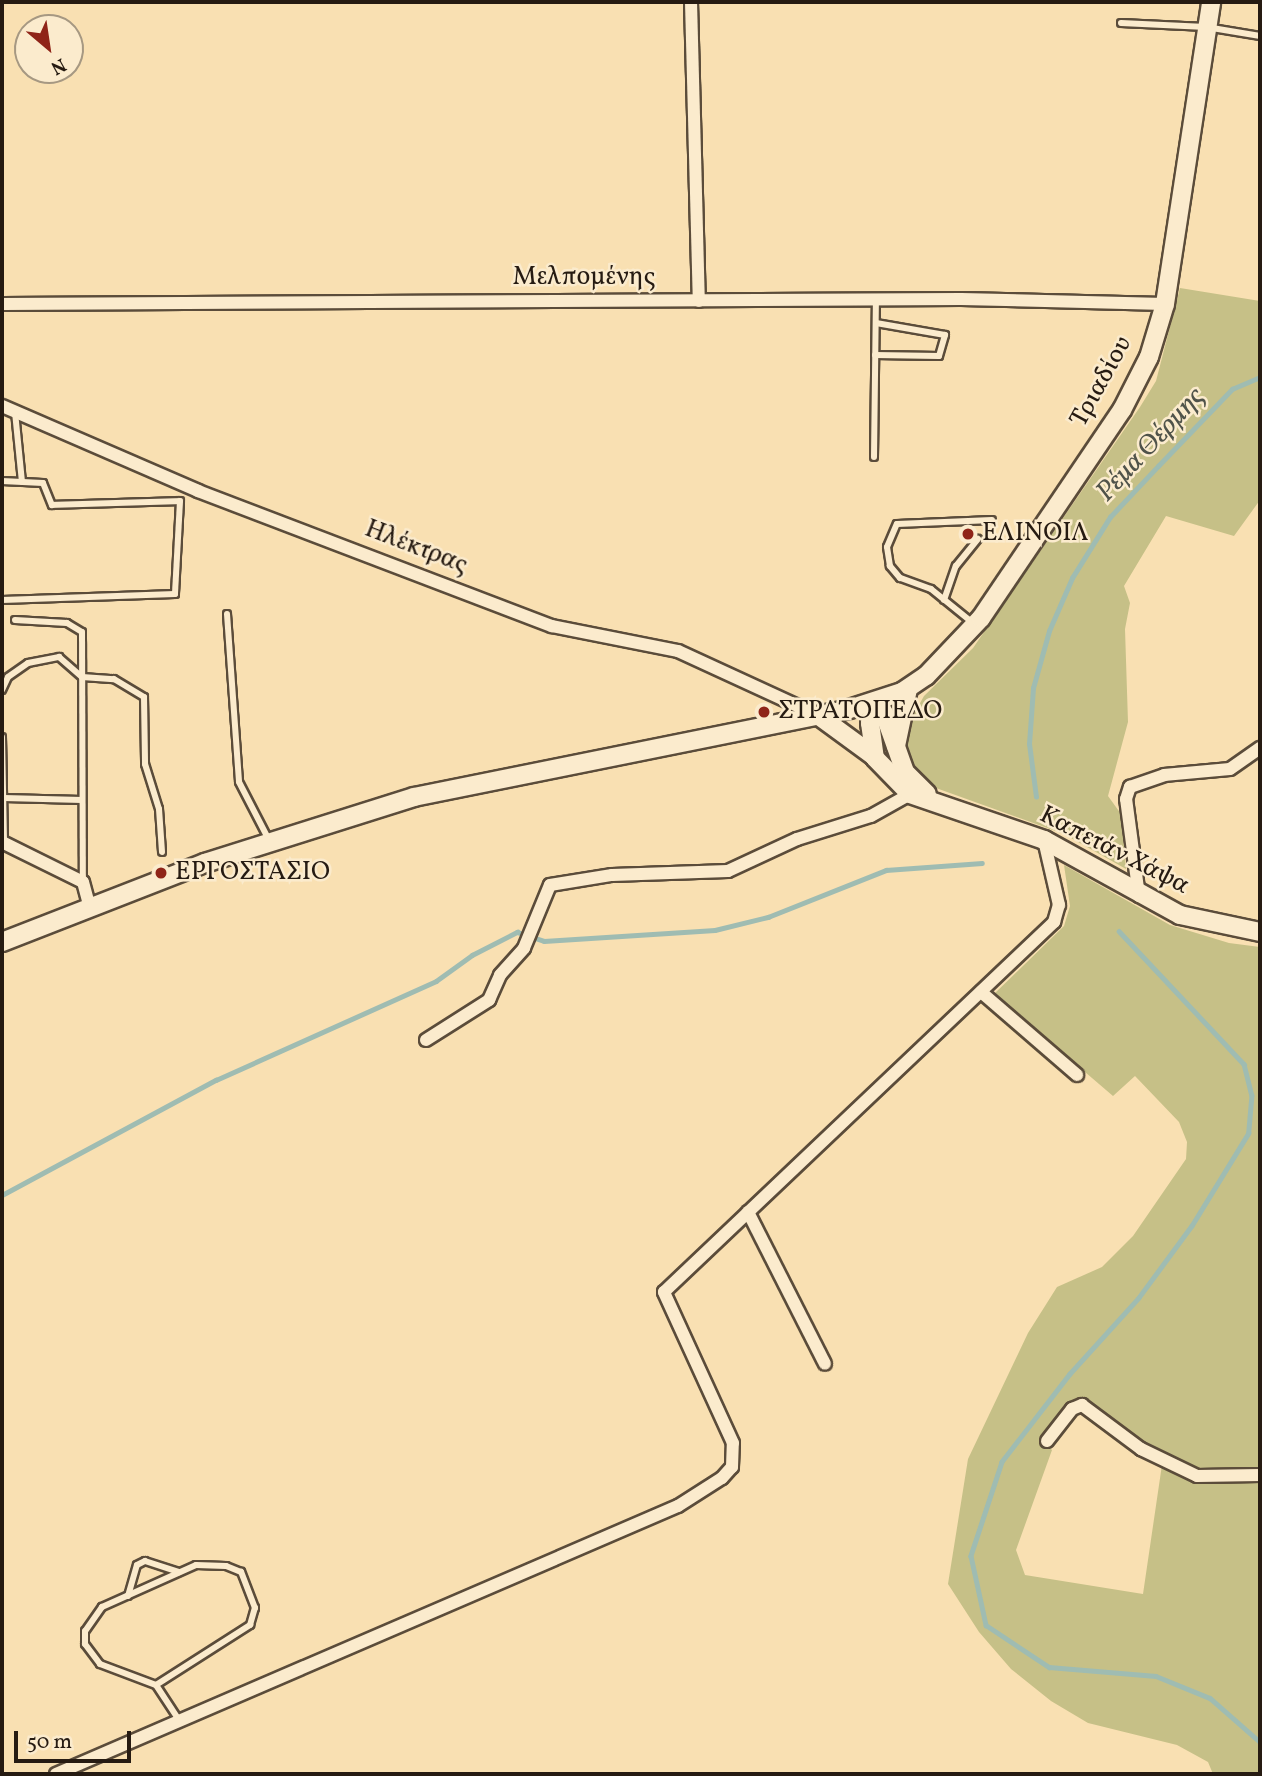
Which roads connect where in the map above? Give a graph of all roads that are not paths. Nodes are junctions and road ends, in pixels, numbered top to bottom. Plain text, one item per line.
1 (691, 2) edge
2 (1211, 2) edge
3 (1121, 23) dead end
4 (1206, 27) junction
5 (1260, 36) edge
6 (876, 299) junction
7 (699, 301) junction
8 (2, 304) edge
9 (1166, 304) junction
10 (876, 323) junction
11 (876, 355) junction
12 (2, 406) edge
13 (15, 412) junction
14 (874, 457) dead end
15 (2, 481) edge
16 (22, 482) junction
17 (992, 520) dead end
18 (978, 539) dead end
19 (2, 600) edge
20 (944, 600) junction
21 (227, 614) dead end
22 (15, 620) dead end
23 (976, 625) junction
24 (82, 677) junction
25 (908, 689) junction
26 (2, 690) edge
27 (875, 702) junction
28 (819, 716) junction
29 (2, 737) edge
30 (1260, 748) edge
31 (895, 749) junction
32 (876, 758) junction
33 (910, 794) junction
34 (4, 798) junction
35 (82, 800) junction
36 (946, 807) junction
37 (1044, 841) junction
38 (3, 842) edge
39 (272, 845) junction
40 (162, 852) dead end
41 (83, 881) junction
42 (1139, 895) junction
43 (90, 908) junction
44 (1260, 932) edge
45 (2, 942) edge
46 (981, 992) junction
47 (426, 1040) dead end
48 (1077, 1075) dead end
49 (748, 1212) junction
50 (825, 1364) dead end
51 (1047, 1441) dead end
52 (1260, 1475) edge
53 (180, 1572) junction
54 (128, 1596) junction
55 (156, 1685) junction
56 (179, 1720) junction
57 (56, 1774) edge

1 - 7 street
2 - 4 main road, Τριαδίου
3 - 4 lane
4 - 5 lane
4 - 9 main road, Τριαδίου
6 - 7 street, Μελπομένης
6 - 9 street, Μελπομένης
6 - 10 lane
7 - 8 street, Μελπομένης
9 - 23 main road, Τριαδίου
10 - 11 lane
10 - 11 lane
11 - 14 lane
12 - 13 street, Ηλέκτρας
13 - 16 lane
13 - 28 street, Ηλέκτρας
15 - 16 lane
16 - 19 lane
17 - 20 lane
18 - 20 lane
20 - 23 lane
21 - 39 lane
22 - 24 lane
23 - 25 main road, Τριαδίου
24 - 26 lane
24 - 35 lane
24 - 40 lane
25 - 27 main road, Τριαδίου
25 - 31 main road
27 - 28 main road, Τριαδίου
27 - 31 main road, Καπετάν Χάψα
27 - 32 main road
28 - 32 main road, Καπετάν Χάψα
28 - 39 main road, Τριαδίου
29 - 34 lane
30 - 42 street
31 - 36 main road, Καπετάν Χάψα
32 - 33 main road, Καπετάν Χάψα
33 - 36 main road, Καπετάν Χάψα
33 - 47 street
34 - 35 lane
34 - 38 lane
35 - 41 lane
36 - 37 main road, Καπετάν Χάψα
37 - 42 main road, Καπετάν Χάψα
37 - 46 street
38 - 41 street
39 - 43 main road, Τριαδίου
41 - 43 street
42 - 44 main road, Καπετάν Χάψα
43 - 45 main road, Τριαδίου
46 - 48 street
46 - 49 street
49 - 50 street
49 - 56 street
51 - 52 street
53 - 54 lane
53 - 54 lane
53 - 55 lane
54 - 55 lane
55 - 56 lane
56 - 57 street

